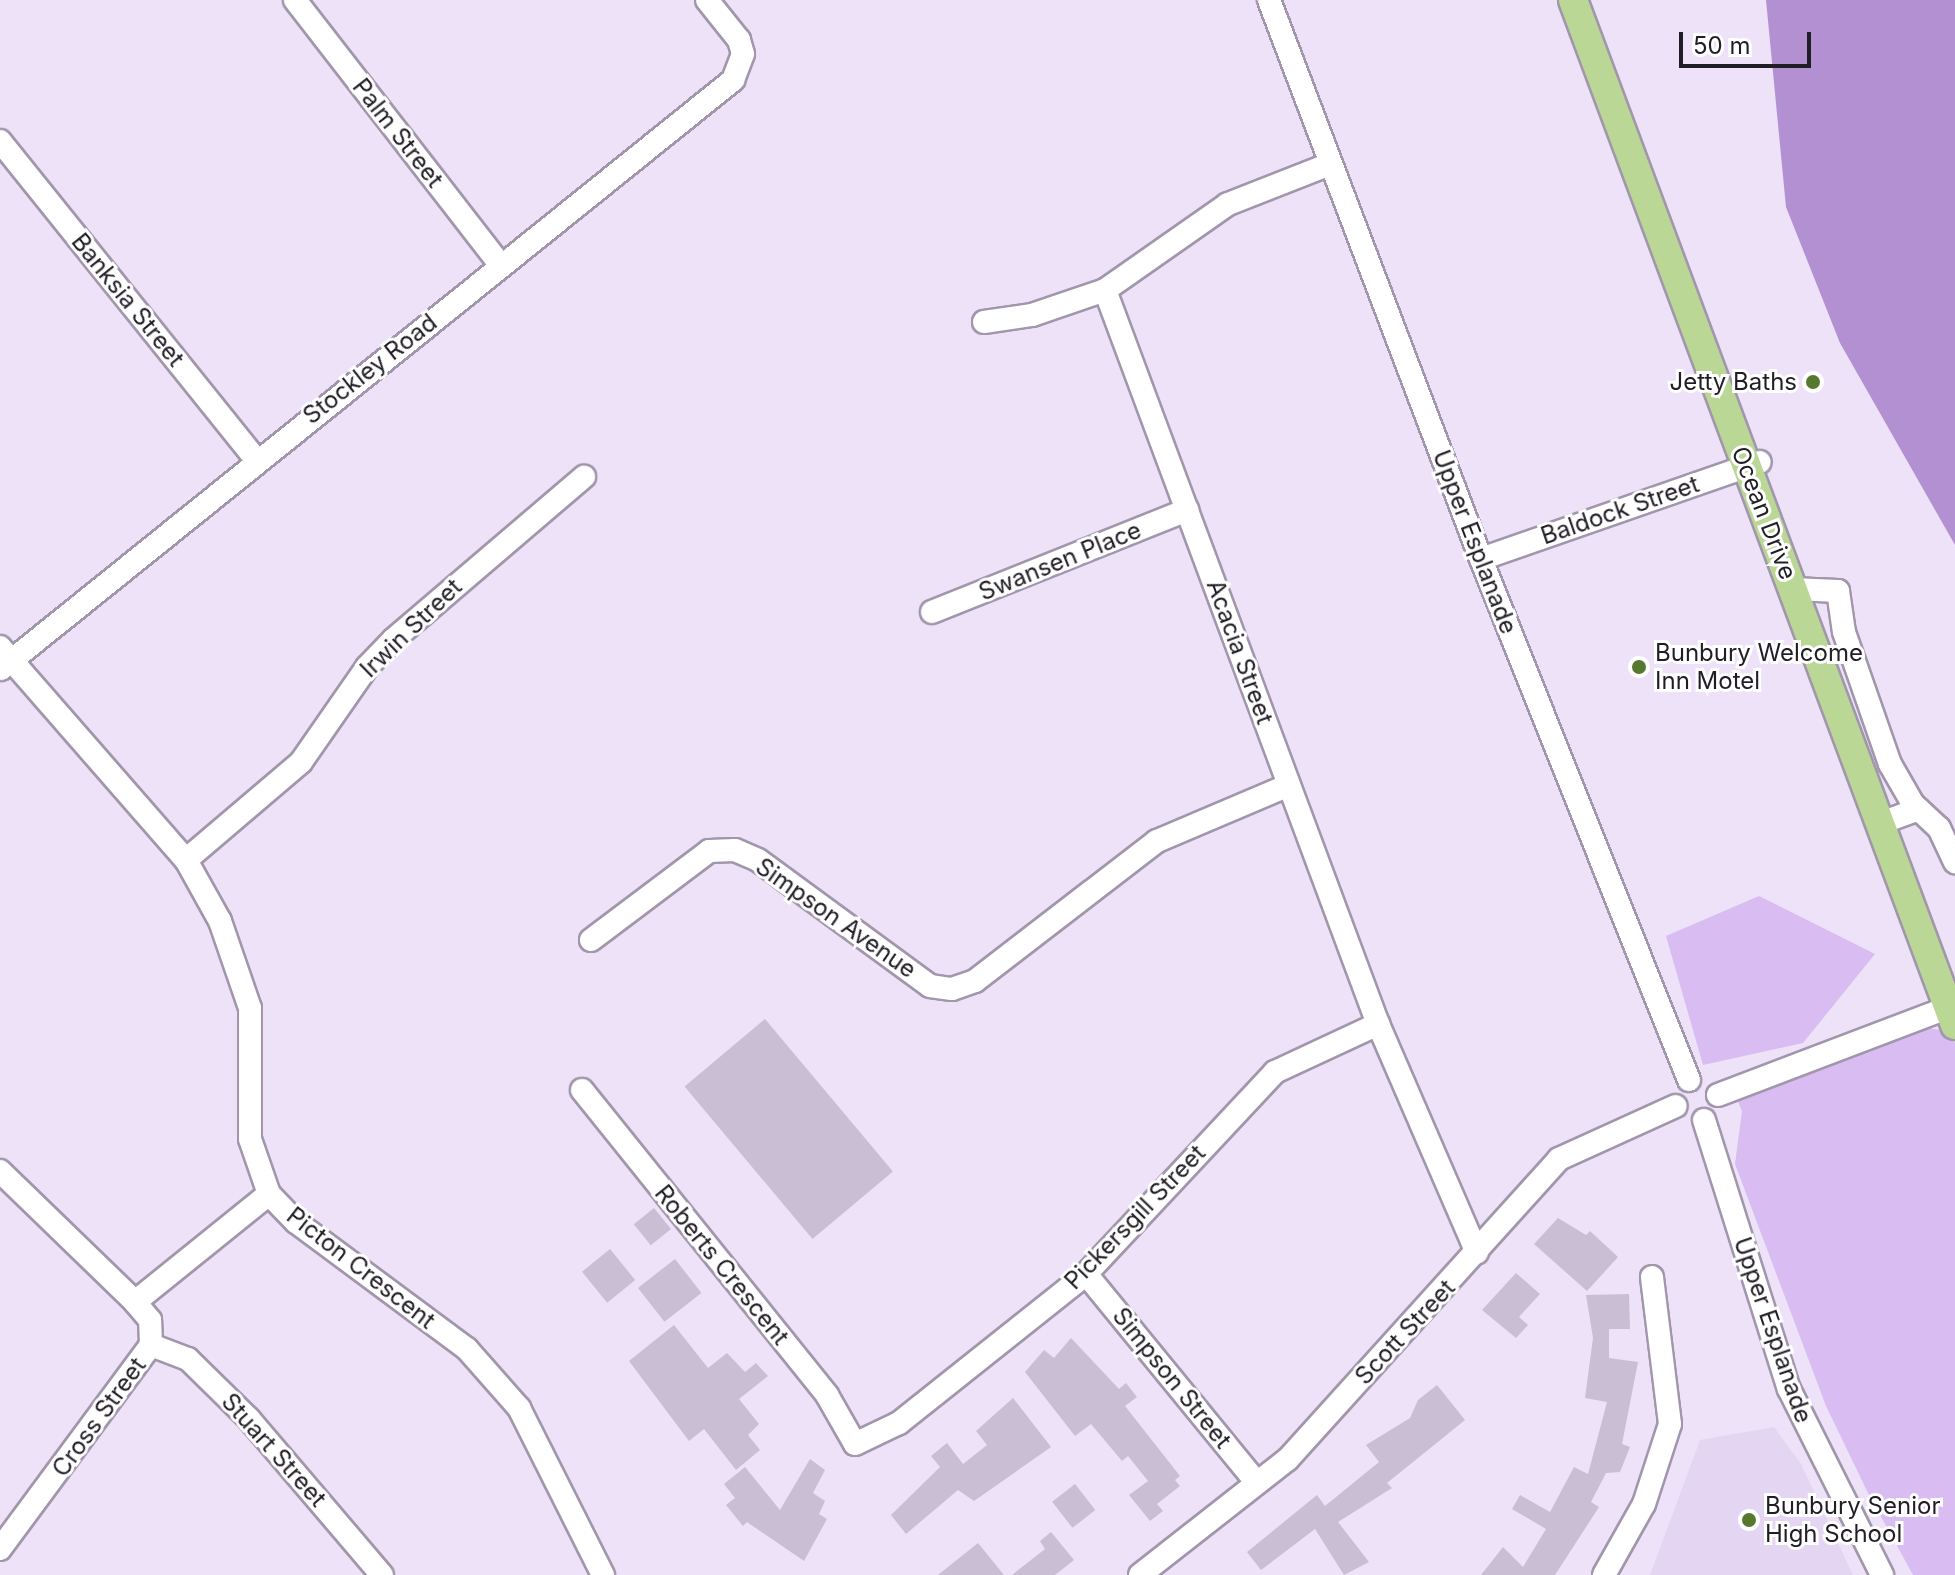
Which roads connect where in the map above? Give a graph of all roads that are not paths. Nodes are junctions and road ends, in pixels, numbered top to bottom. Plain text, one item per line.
1 (295, 0) edge
2 (707, 0) edge
3 (1269, 0) edge
4 (1573, 0) edge
5 (1588, 0) edge
6 (0, 141) edge
7 (1330, 164) junction
8 (501, 266) junction
9 (1105, 290) junction
10 (984, 322) dead end
11 (256, 459) junction
12 (1753, 464) junction
13 (584, 477) dead end
14 (1187, 510) junction
15 (1481, 559) junction
16 (932, 612) dead end
17 (4, 659) edge
18 (1289, 785) junction
19 (1898, 817) junction
20 (186, 860) junction
21 (1955, 862) edge
22 (591, 940) dead end
23 (1953, 1005) edge
24 (1378, 1024) junction
25 (1689, 1080) junction
26 (582, 1090) dead end
27 (1718, 1095) junction
28 (1676, 1106) junction
29 (1704, 1120) junction
30 (0, 1171) edge
31 (269, 1194) junction
32 (1477, 1253) junction
33 (1086, 1274) junction
34 (1652, 1277) dead end
35 (135, 1302) junction
36 (151, 1345) junction
37 (855, 1444) joint
38 (1257, 1483) junction
39 (0, 1549) edge
40 (382, 1575) edge
41 (603, 1575) edge
42 (1140, 1575) edge
43 (1604, 1575) edge
44 (1882, 1575) edge

1 - 8 street, Palm Street
2 - 8 street, Stockley Road
3 - 7 street, Upper Esplanade
4 - 12 main road, Ocean Drive
5 - 12 main road, Ocean Drive
6 - 11 street, Banksia Street
7 - 9 street
7 - 15 street, Upper Esplanade
8 - 11 street, Stockley Road
9 - 10 street
9 - 14 street, Acacia Street
11 - 17 street, Stockley Road
12 - 15 street, Baldock Street
12 - 19 main road, Ocean Drive
13 - 20 street, Irwin Street
14 - 16 street, Swansen Place
14 - 18 street, Acacia Street
15 - 25 street, Upper Esplanade
17 - 20 street, Picton Crescent
18 - 22 street, Simpson Avenue
18 - 24 street, Acacia Street
19 - 21 street
19 - 23 main road, Ocean Drive
20 - 31 street, Picton Crescent
23 - 27 street
24 - 32 street, Acacia Street
24 - 33 street, Pickersgill Street
25 - 27 street
25 - 28 street
26 - 37 street, Roberts Crescent
27 - 29 street
28 - 29 street
28 - 32 street, Scott Street
29 - 44 street, Upper Esplanade
30 - 35 street
31 - 35 street
31 - 41 street, Picton Crescent
32 - 38 street, Scott Street
33 - 37 street, Pickersgill Street
33 - 38 street, Simpson Street
34 - 43 street
35 - 36 street, Cross Street
36 - 39 street, Cross Street
36 - 40 street, Stuart Street
38 - 42 street, Scott Street

